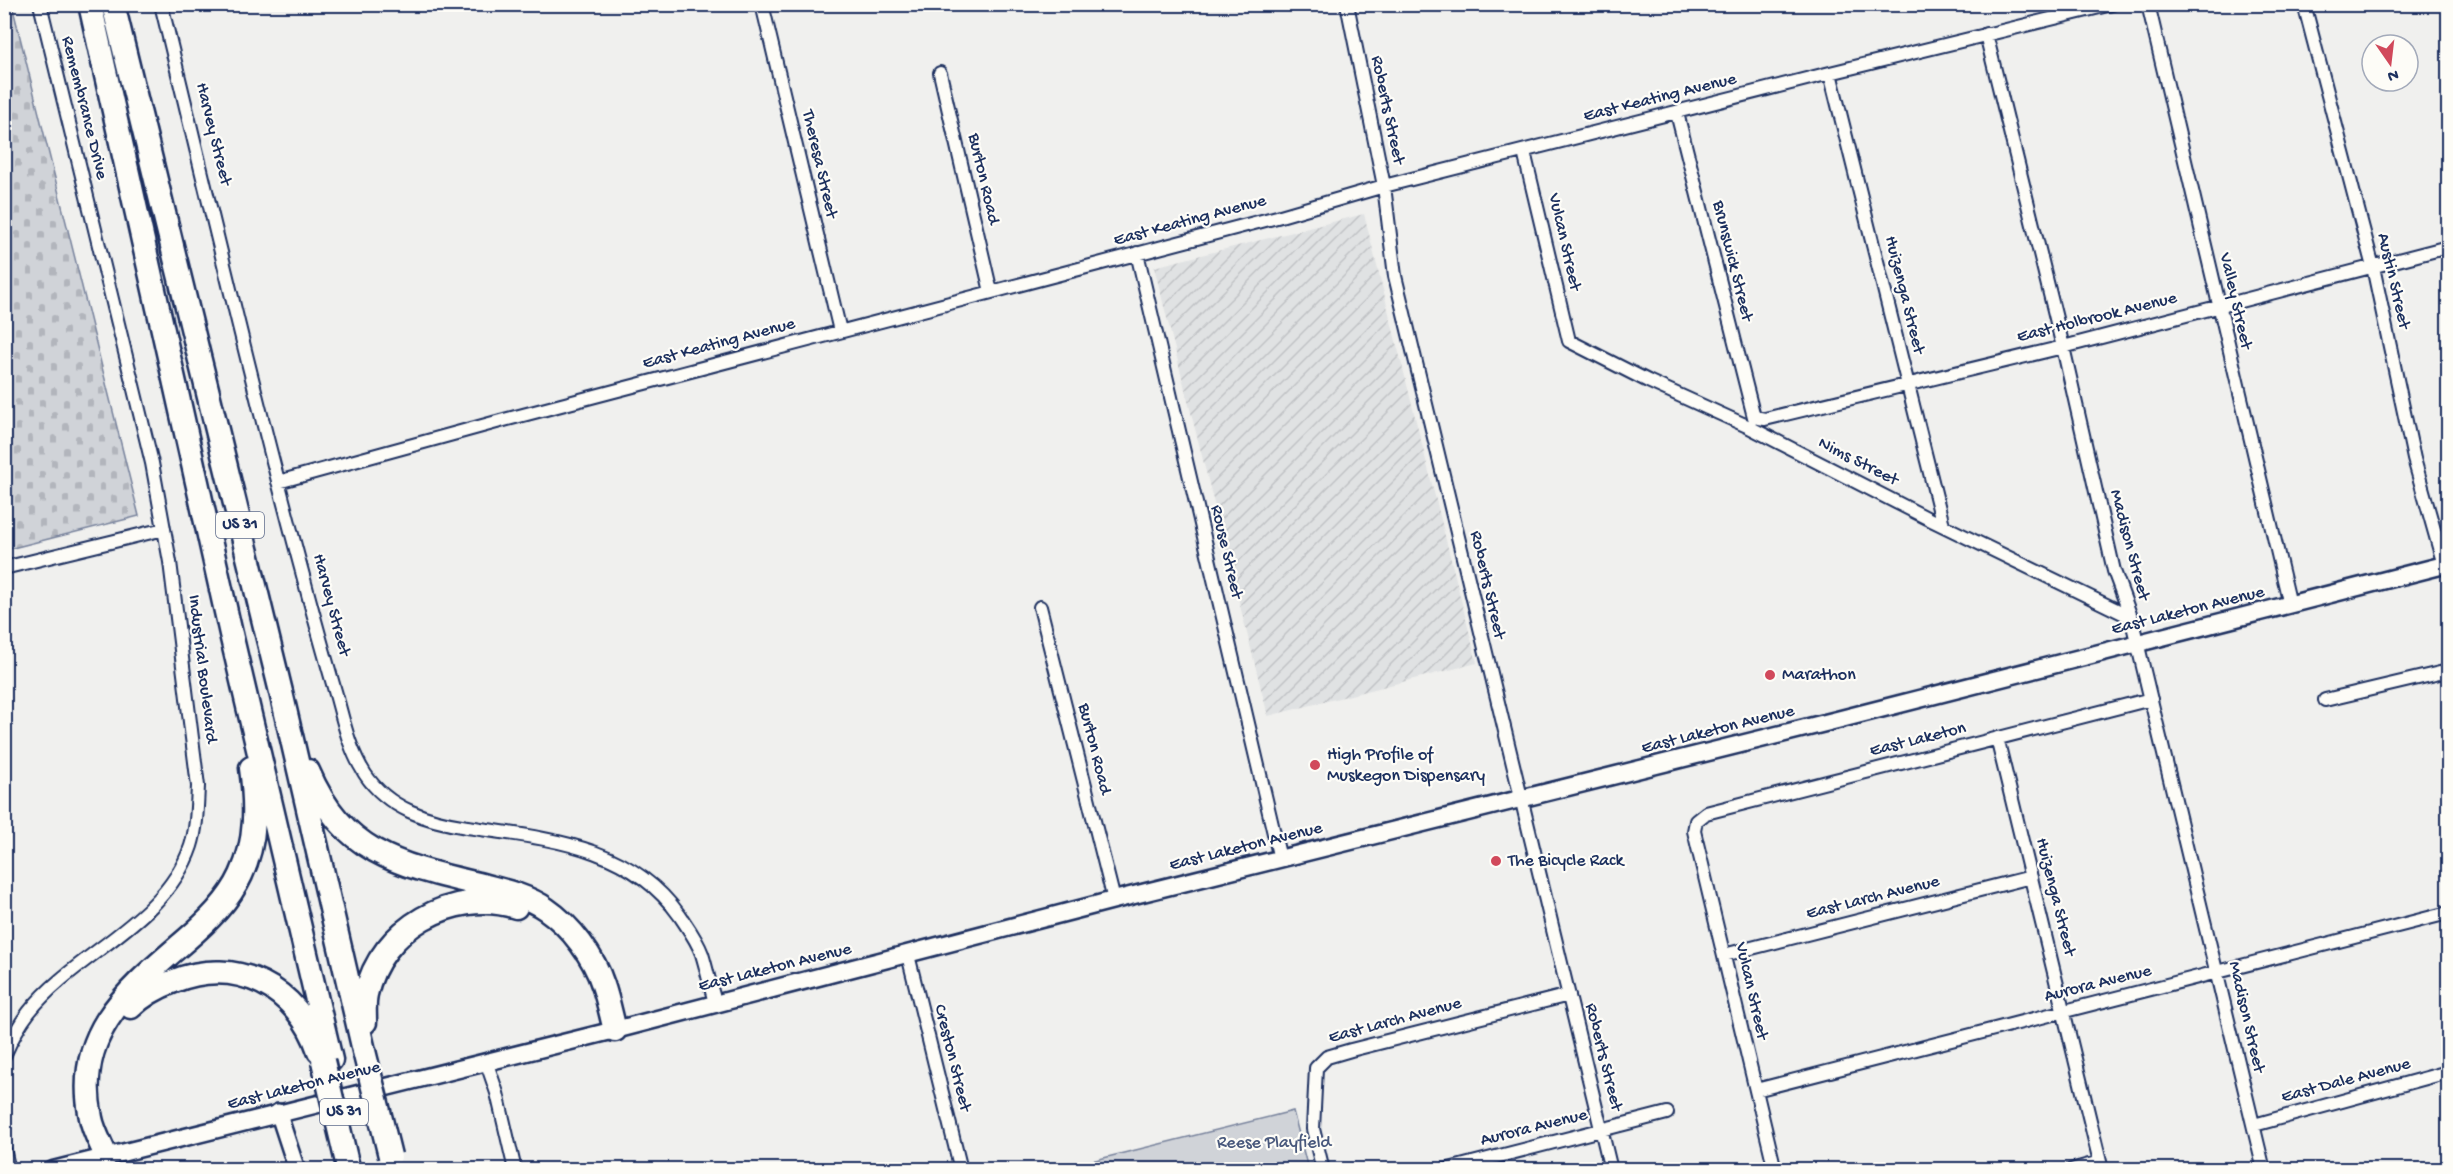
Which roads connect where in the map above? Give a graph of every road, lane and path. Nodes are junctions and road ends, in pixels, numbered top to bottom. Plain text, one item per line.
1 (40, 4) edge
2 (90, 4) edge
3 (113, 4) edge
4 (161, 4) edge
5 (762, 4) edge
6 (1347, 4) edge
7 (2112, 4) edge
8 (2148, 4) edge
9 (2304, 4) edge
10 (1986, 34) junction
11 (940, 73) dead end
12 (1830, 73) junction
13 (1677, 113) junction
14 (1524, 152) junction
15 (1384, 186) junction
16 (92, 220) joint
17 (2448, 247) edge
18 (1137, 253) junction
19 (2373, 267) junction
20 (991, 292) junction
21 (2218, 307) junction
22 (840, 331) junction
23 (1569, 340) joint
24 (2063, 346) junction
25 (1907, 383) junction
26 (1754, 417) joint
27 (278, 482) junction
28 (1943, 525) junction
29 (164, 529) junction
30 (2446, 565) edge
31 (4, 568) edge
32 (2290, 605) junction
33 (1040, 607) dead end
34 (2131, 617) junction
35 (231, 634) junction
36 (2137, 644) junction
37 (2448, 671) edge
38 (281, 692) junction
39 (2151, 699) junction
40 (2325, 700) dead end
41 (1997, 738) junction
42 (1522, 798) junction
43 (1696, 821) joint
44 (1280, 859) junction
45 (2031, 877) junction
46 (1114, 900) junction
47 (2448, 913) edge
48 (908, 955) junction
49 (1724, 955) junction
50 (2217, 972) junction
51 (1569, 995) junction
52 (715, 1002) junction
53 (2064, 1011) junction
54 (615, 1030) junction
55 (364, 1049) junction
56 (4, 1056) edge
57 (327, 1060) junction
58 (486, 1061) junction
59 (2448, 1072) edge
60 (1756, 1090) junction
61 (278, 1112) junction
62 (1667, 1113) dead end
63 (2254, 1125) junction
64 (1602, 1130) junction
65 (4, 1149) edge
66 (106, 1156) junction
67 (391, 1163) edge
68 (2101, 1166) edge
69 (352, 1168) edge
70 (9, 1170) edge
71 (53, 1170) edge
72 (297, 1170) edge
73 (515, 1170) edge
74 (961, 1170) edge
75 (1323, 1170) edge
76 (1445, 1170) edge
77 (1611, 1170) edge
78 (1775, 1170) edge
79 (2071, 1170) edge
80 (2264, 1170) edge

1 - 16 street, Remembrance Drive
2 - 35 highway, US 31
3 - 38 highway, US 31
4 - 27 street, Harvey Street
5 - 22 street, Theresa Street
6 - 15 street, Roberts Street
7 - 10 street, East Keating Avenue
8 - 21 street, Valley Street
9 - 19 street, Austin Street
10 - 12 street, East Keating Avenue
10 - 24 street, Madison Street
11 - 20 street, Burton Road
12 - 13 street, East Keating Avenue
12 - 25 street, Huizenga Street
13 - 14 street, East Keating Avenue
13 - 26 street, Brunswick Street
14 - 15 street, East Keating Avenue
14 - 23 street, Vulcan Street
15 - 18 street, East Keating Avenue
15 - 42 street, Roberts Street
16 - 29 street, Industrial Boulevard
17 - 19 street, East Holbrook Avenue
18 - 20 street, East Keating Avenue
18 - 44 street, Rouse Street
19 - 21 street, East Holbrook Avenue
19 - 30 street, Austin Street
20 - 22 street, East Keating Avenue
21 - 24 street, East Holbrook Avenue
21 - 32 street, Valley Street
22 - 27 street, East Keating Avenue
23 - 28 street, Nims Street
24 - 25 street, East Holbrook Avenue
24 - 34 street, Madison Street
25 - 26 street, East Holbrook Avenue
25 - 28 street, Huizenga Street
27 - 52 street, Harvey Street
28 - 34 street, Nims Street
29 - 31 street
29 - 56 street, Industrial Boulevard
30 - 32 main road, East Laketon Avenue
32 - 36 main road, East Laketon Avenue
33 - 46 street, Burton Road
34 - 36 street, Madison Street
35 - 57 highway, US 31
35 - 66 highway
36 - 39 street, Madison Street
36 - 42 main road, East Laketon Avenue
37 - 40 street
38 - 54 highway
38 - 55 highway, US 31
39 - 41 street, East Laketon
39 - 50 street, Madison Street
41 - 43 street, East Laketon
41 - 45 street, Huizenga Street
42 - 44 main road, East Laketon Avenue
42 - 51 street, Roberts Street
43 - 49 street, Vulcan Street
44 - 46 main road, East Laketon Avenue
45 - 49 street, East Larch Avenue
45 - 53 street, Huizenga Street
46 - 48 main road, East Laketon Avenue
47 - 50 street, Aurora Avenue
48 - 52 main road, East Laketon Avenue
48 - 74 street, Creston Street
49 - 60 street, Vulcan Street
50 - 53 street, Aurora Avenue
50 - 63 street, Madison Street
51 - 64 street, Roberts Street
51 - 75 street, East Larch Avenue
52 - 54 main road, East Laketon Avenue
53 - 60 street, Aurora Avenue
53 - 68 street, Huizenga Street
54 - 55 highway
54 - 58 main road, East Laketon Avenue
55 - 67 highway, US 31, bridge
57 - 66 highway
57 - 69 highway, US 31
58 - 61 main road, East Laketon Avenue
58 - 73 street
59 - 63 street, East Dale Avenue
60 - 78 street, Vulcan Street
61 - 66 main road, East Laketon Avenue
61 - 72 street
62 - 64 street, Aurora Avenue
63 - 80 street, Madison Street
64 - 76 street, Aurora Avenue
64 - 77 street, Roberts Street
65 - 70 street
66 - 71 main road, East Laketon Avenue
68 - 79 street

